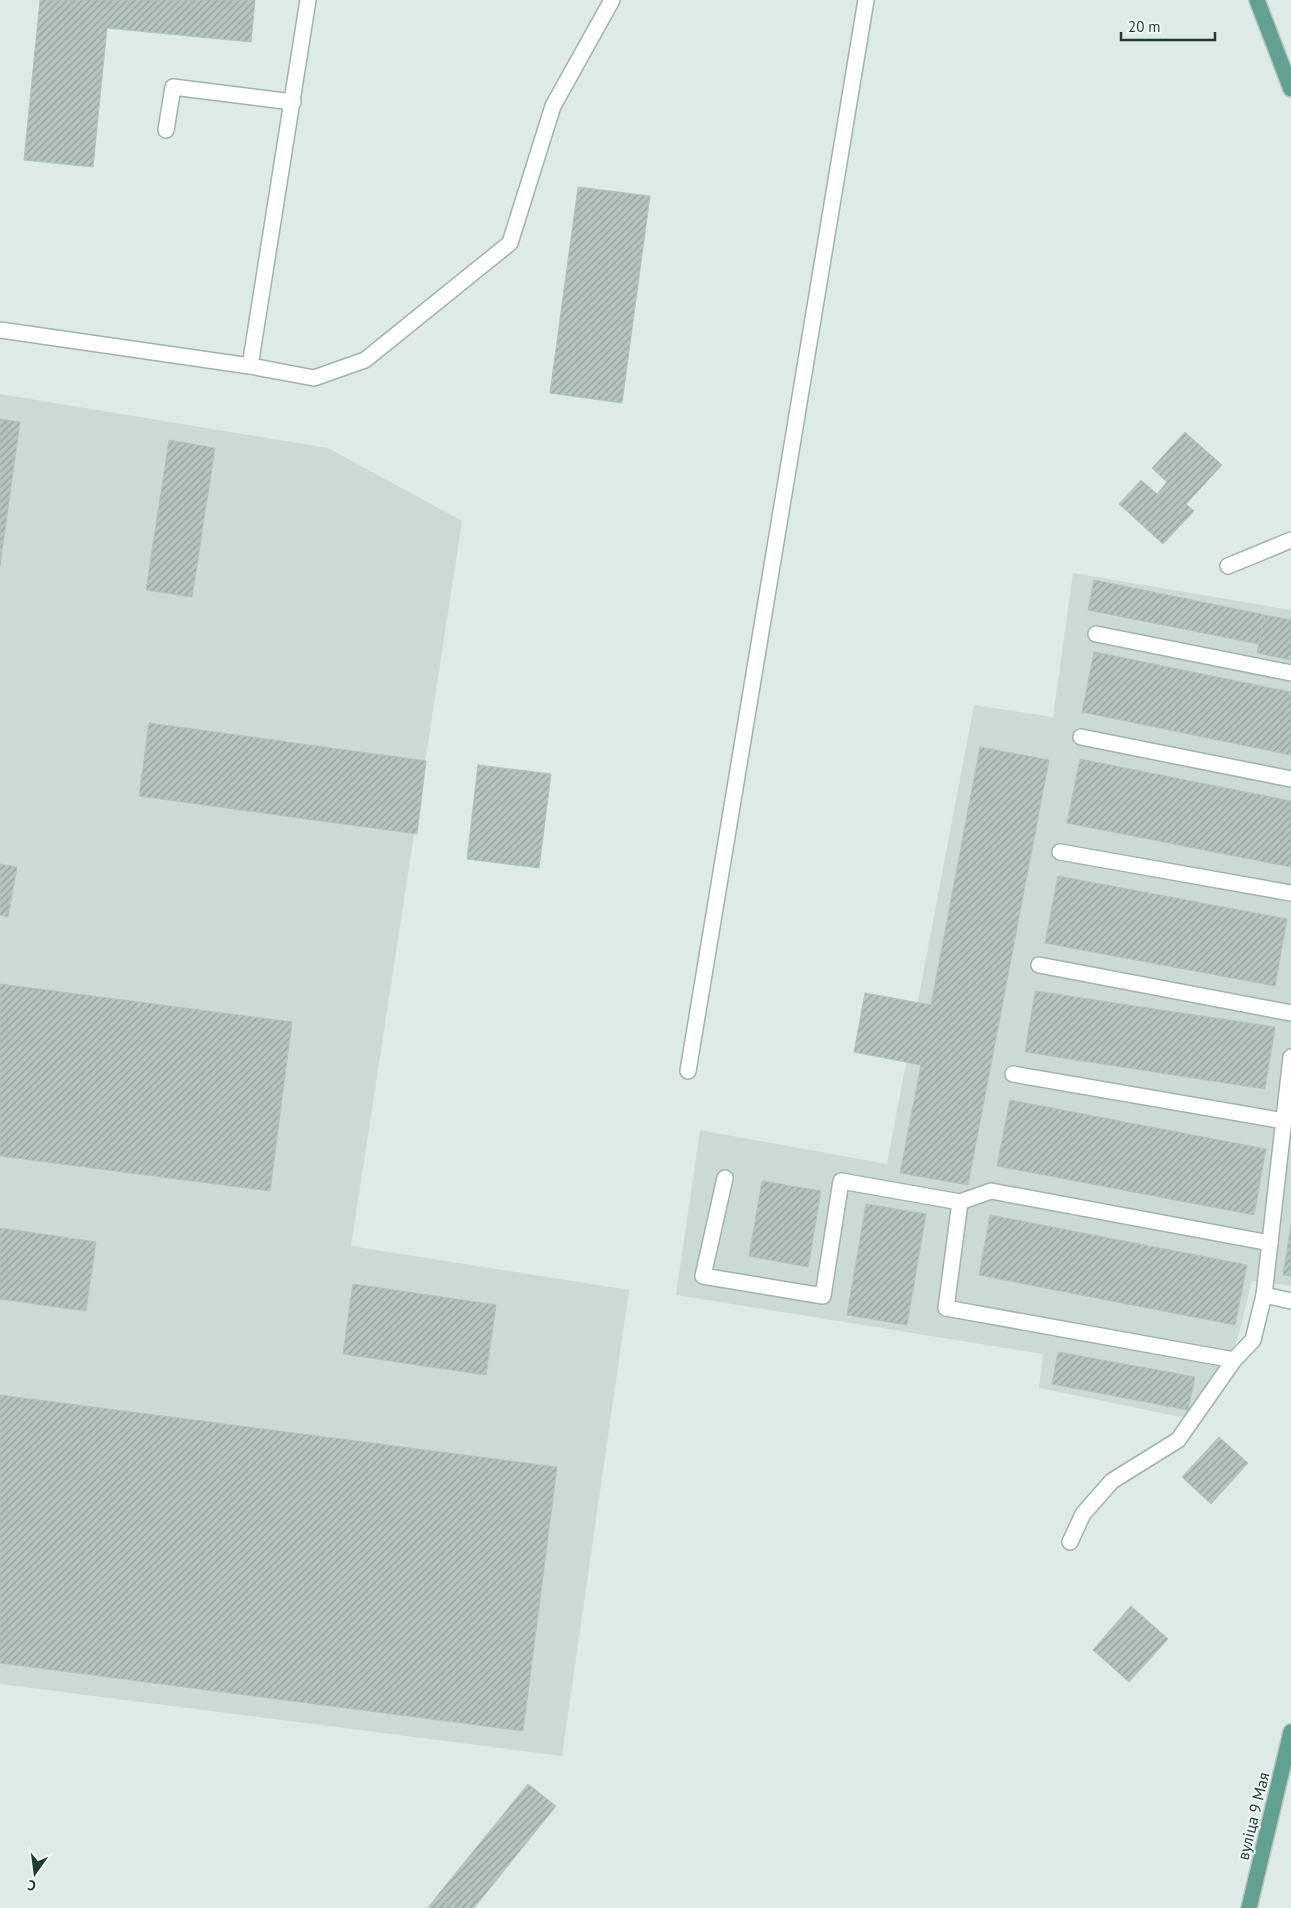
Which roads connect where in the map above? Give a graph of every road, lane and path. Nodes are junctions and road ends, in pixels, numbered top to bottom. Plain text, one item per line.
1 (308, 0) edge
2 (612, 0) edge
3 (866, 0) edge
4 (1257, 0) edge
5 (1291, 89) edge
6 (293, 102) junction
7 (166, 130) dead end
8 (0, 330) edge
9 (250, 366) junction
10 (1291, 540) edge
11 (1228, 566) dead end
12 (1096, 634) dead end
13 (1291, 673) edge
14 (1081, 737) dead end
15 (1291, 778) edge
16 (1060, 852) dead end
17 (1291, 893) edge
18 (1039, 965) dead end
19 (1291, 1013) edge
20 (1291, 1057) edge
21 (688, 1071) dead end
22 (1014, 1074) dead end
23 (1284, 1121) junction
24 (725, 1178) dead end
25 (960, 1202) junction
26 (1270, 1243) junction
27 (1264, 1295) junction
28 (1291, 1301) edge
29 (1234, 1360) junction
30 (1070, 1542) dead end
31 (1291, 1732) edge
32 (1249, 1908) edge

1 - 6 lane
2 - 9 lane
3 - 21 lane
4 - 5 main road
6 - 7 lane
6 - 9 lane
8 - 9 lane
10 - 11 lane
12 - 13 lane
14 - 15 lane
16 - 17 lane
18 - 19 lane
20 - 23 lane
22 - 23 lane
23 - 26 lane
24 - 25 lane
25 - 26 lane
25 - 29 lane
26 - 27 lane
27 - 28 lane
27 - 29 lane
29 - 30 lane
31 - 32 main road, вуліца 9 Мая

